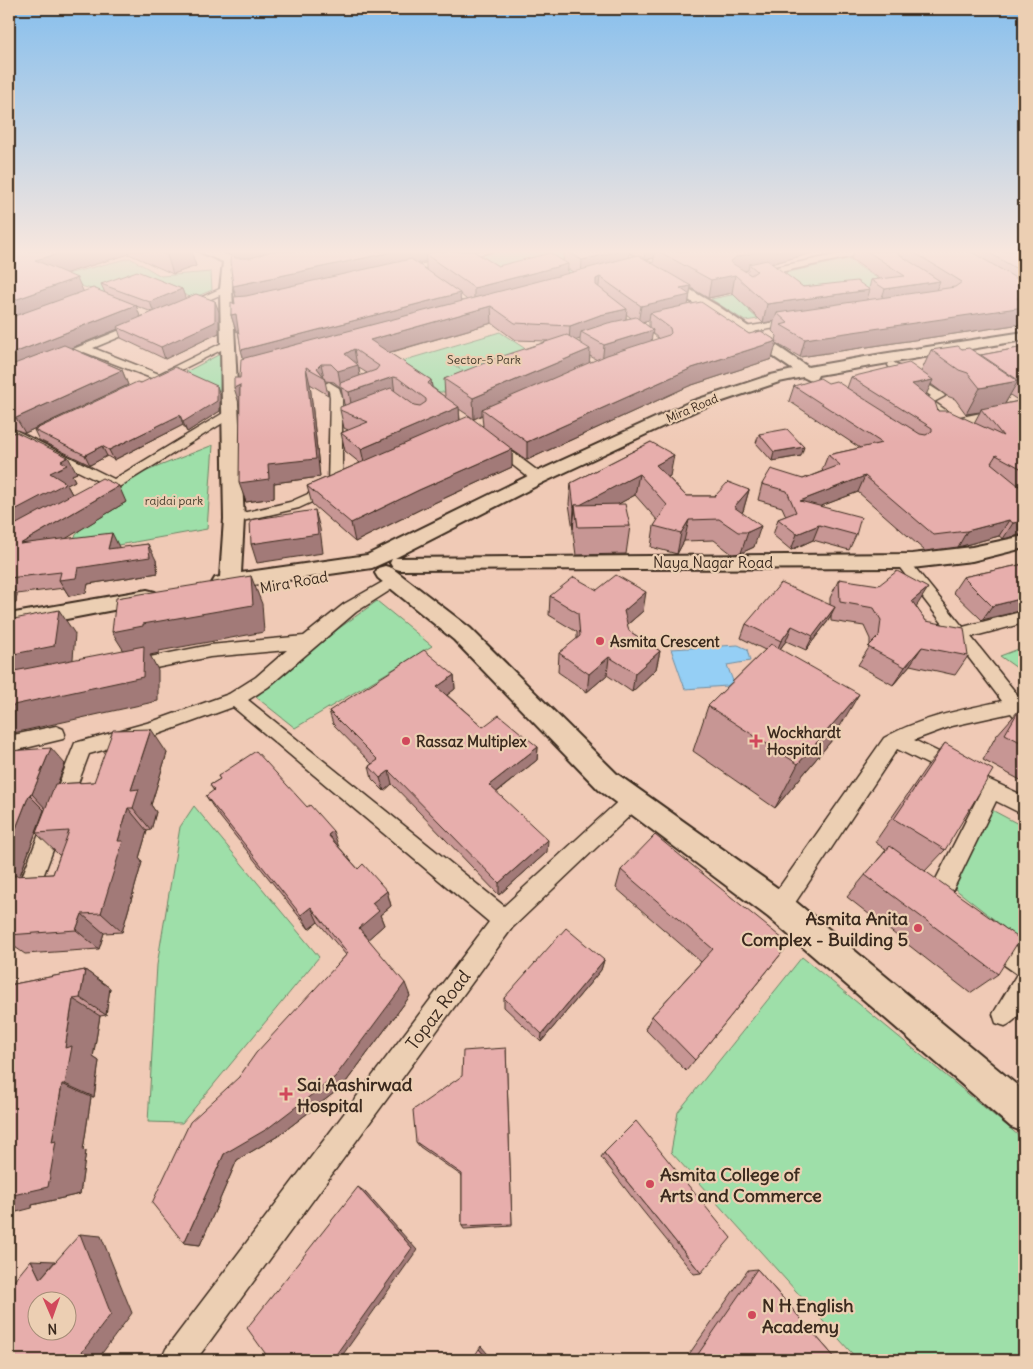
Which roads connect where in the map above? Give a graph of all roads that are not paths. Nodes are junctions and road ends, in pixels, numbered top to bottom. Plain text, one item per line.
1 (230, 315) edge
2 (722, 315) edge
3 (811, 320) edge
4 (147, 323) edge
5 (745, 330) junction
6 (1024, 336) edge
7 (228, 344) junction
8 (1024, 345) edge
9 (84, 348) junction
10 (42, 366) edge
11 (893, 366) junction
12 (814, 377) junction
13 (159, 378) junction
14 (329, 385) dead end
15 (141, 386) edge
16 (351, 392) edge
17 (336, 397) junction
18 (1004, 398) edge
19 (1021, 408) edge
20 (230, 413) junction
21 (42, 431) edge
22 (9, 432) edge
23 (485, 438) edge
24 (24, 439) junction
25 (9, 447) edge
26 (538, 478) junction
27 (114, 484) junction
28 (96, 494) edge
29 (234, 519) junction
30 (1024, 542) edge
31 (902, 561) junction
32 (387, 565) junction
33 (1024, 617) edge
34 (9, 622) edge
35 (9, 632) edge
36 (960, 634) junction
37 (308, 642) junction
38 (114, 671) edge
39 (235, 699) junction
40 (1020, 710) edge
41 (56, 734) dead end
42 (897, 740) junction
43 (9, 744) edge
44 (992, 789) junction
45 (632, 801) junction
46 (1024, 806) edge
47 (779, 907) junction
48 (504, 920) junction
49 (9, 938) edge
50 (1024, 965) edge
51 (1024, 983) edge
52 (1005, 1014) dead end
53 (1024, 1114) edge
54 (177, 1360) edge

1 - 7 street, Mira Road
2 - 5 street
3 - 5 street
4 - 9 street
5 - 12 street
6 - 12 street, Mira Road
7 - 13 street
7 - 20 street, Mira Road
8 - 11 street, Mira Road
9 - 10 street
9 - 13 street
11 - 12 street, Mira Road
11 - 19 street
12 - 26 street, Mira Road
12 - 32 street, Mira Road
13 - 15 street
14 - 17 street
16 - 17 street
17 - 29 street
18 - 19 street
20 - 27 street
20 - 29 street, Mira Road
21 - 24 street
22 - 24 street
23 - 26 street
24 - 25 street
24 - 27 street
26 - 32 street, Mira Road
27 - 28 street
29 - 32 street, Mira Road
30 - 31 street, Naya Nagar Road
31 - 32 street, Naya Nagar Road
31 - 36 street
32 - 37 street
32 - 45 street
33 - 36 street
34 - 35 street
36 - 40 street
37 - 38 street
37 - 39 street
39 - 48 street
39 - 49 street
40 - 42 street
41 - 43 street
42 - 44 street
42 - 47 street
44 - 46 street
44 - 50 street
45 - 47 street
45 - 48 street, Topaz Road
47 - 53 street
48 - 54 street, Topaz Road
51 - 52 street

